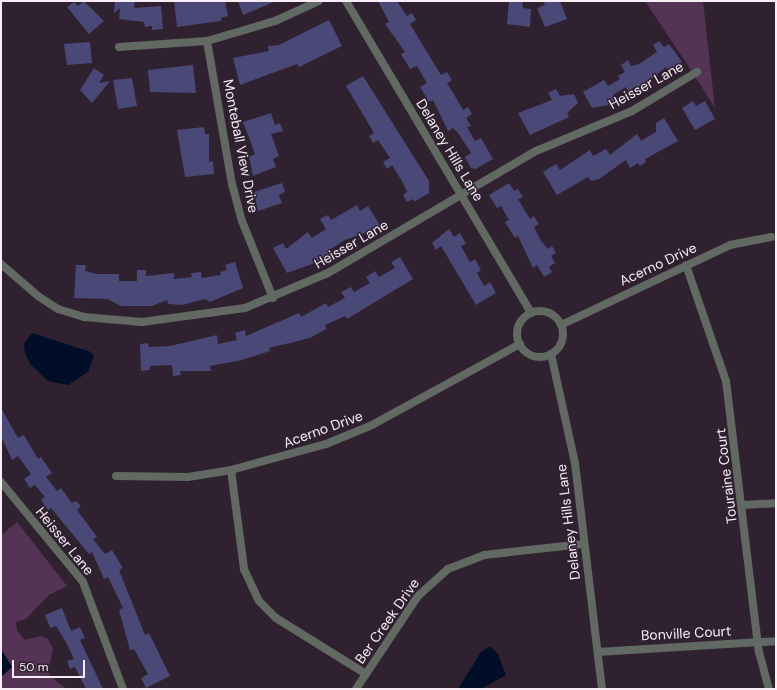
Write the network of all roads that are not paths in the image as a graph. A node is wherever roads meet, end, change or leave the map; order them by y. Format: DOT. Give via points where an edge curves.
graph roads {
  1 [pos="319,1"];
  2 [pos="346,1"];
  3 [pos="207,41"];
  4 [pos="118,48"];
  5 [pos="697,72"];
  6 [pos="461,194"];
  7 [pos="771,237"];
  8 [pos="1,264"];
  9 [pos="686,265"];
  10 [pos="273,298"];
  11 [pos="531,313"];
  12 [pos="561,325"];
  13 [pos="520,344"];
  14 [pos="551,354"];
  15 [pos="231,470"];
  16 [pos="116,476"];
  17 [pos="1,482"];
  18 [pos="776,503"];
  19 [pos="742,505"];
  20 [pos="584,544"];
  21 [pos="776,641"];
  22 [pos="758,643"];
  23 [pos="598,652"];
  24 [pos="366,674"];
  25 [pos="123,689"];
  26 [pos="356,689"];
  27 [pos="602,689"];
  28 [pos="769,689"];
  1 -- 3 [label="street" via="269,23"];
  2 -- 6 [label="street, Delaney Hills Lane"];
  3 -- 4 [label="street"];
  3 -- 10 [label="street, Monteball View Drive" via="232,184 242,221"];
  5 -- 6 [label="street, Heisser Lane" via="632,111 556,140"];
  6 -- 10 [label="street, Heisser Lane" via="334,270"];
  6 -- 11 [label="street, Delaney Hills Lane"];
  7 -- 9 [label="street, Acerno Drive" via="730,245"];
  8 -- 10 [label="street, Heisser Lane" via="58,309 110,321 193,317 245,308"];
  9 -- 12 [label="street, Acerno Drive"];
  9 -- 19 [label="street, Touraine Court" via="726,381"];
  11 -- 12 [label="street" via="550,314"];
  11 -- 13 [label="street" via="518,328"];
  12 -- 14 [label="street" via="561,343"];
  13 -- 14 [label="street" via="536,357"];
  13 -- 15 [label="street, Acerno Drive" via="372,425 326,444"];
  14 -- 20 [label="street, Delaney Hills Lane" via="575,463"];
  15 -- 16 [label="street, Acerno Drive" via="174,478"];
  15 -- 24 [label="street" via="244,569 258,601 276,618"];
  17 -- 25 [label="street, Heisser Lane" via="83,582"];
  18 -- 19 [label="street"];
  19 -- 22 [label="street, Touraine Court"];
  20 -- 23 [label="street, Delaney Hills Lane"];
  20 -- 24 [label="street, Ber Creek Drive" via="484,555 448,569 418,596"];
  21 -- 22 [label="street, Bonville Court"];
  22 -- 23 [label="street, Bonville Court"];
  22 -- 28 [label="street, Touraine Court"];
  23 -- 27 [label="street, Delaney Hills Lane"];
  24 -- 26 [label="street, Ber Creek Drive"];
}
